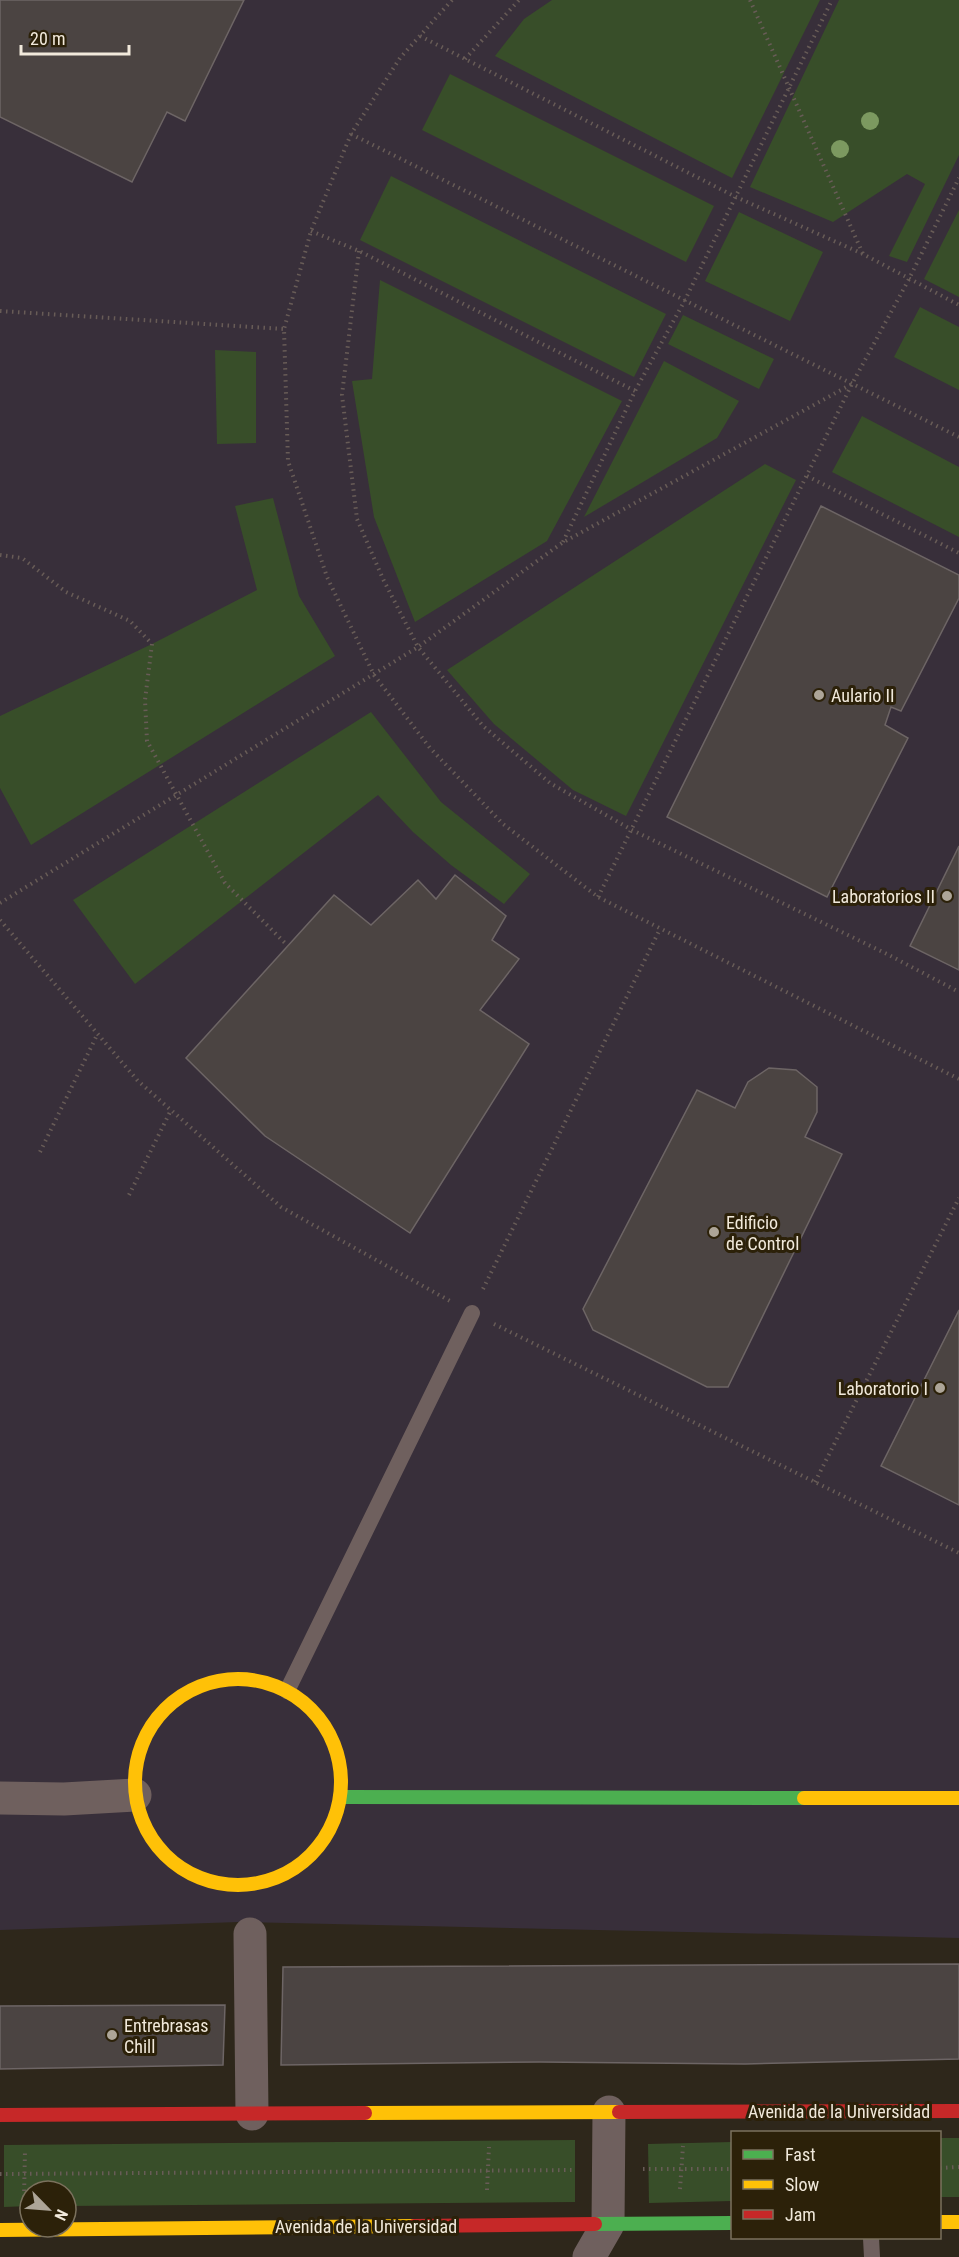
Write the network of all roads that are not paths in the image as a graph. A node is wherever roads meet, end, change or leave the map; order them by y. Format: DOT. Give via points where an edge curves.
graph roads {
  1 [pos="471,1313"];
  2 [pos="287,1691"];
  3 [pos="135,1796"];
  4 [pos="340,1797"];
  5 [pos="0,1798"];
  6 [pos="959,1798"];
  7 [pos="250,1934"];
  8 [pos="959,2111"];
  9 [pos="609,2112"];
  10 [pos="252,2114"];
  11 [pos="0,2115"];
  12 [pos="941,2222"];
  13 [pos="959,2222"];
  14 [pos="731,2223"];
  15 [pos="608,2224"];
  16 [pos="0,2230"];
  17 [pos="871,2239"];
  18 [pos="589,2257"];
  19 [pos="872,2257"];
  1 -- 2 [label="lane"];
  2 -- 3 [label="main road" via="256,1680 224,1680 193,1689 167,1707 147,1733 136,1763"];
  2 -- 4 [label="main road" via="312,1710 330,1735 340,1766"];
  3 -- 4 [label="main road" via="144,1827 163,1854 190,1874 220,1884 253,1885 284,1875 311,1856 330,1829"];
  3 -- 5 [label="street"];
  4 -- 6 [label="main road"];
  7 -- 10 [label="street"];
  8 -- 9 [label="main road, Avenida de la Universidad"];
  9 -- 10 [label="main road, Avenida de la Universidad"];
  9 -- 15 [label="street"];
  10 -- 11 [label="main road, Avenida de la Universidad"];
  12 -- 13 [label="main road"];
  14 -- 15 [label="main road, Avenida de la Universidad"];
  15 -- 16 [label="main road, Avenida de la Universidad"];
  15 -- 18 [label="street"];
  17 -- 19 [label="lane"];
}
